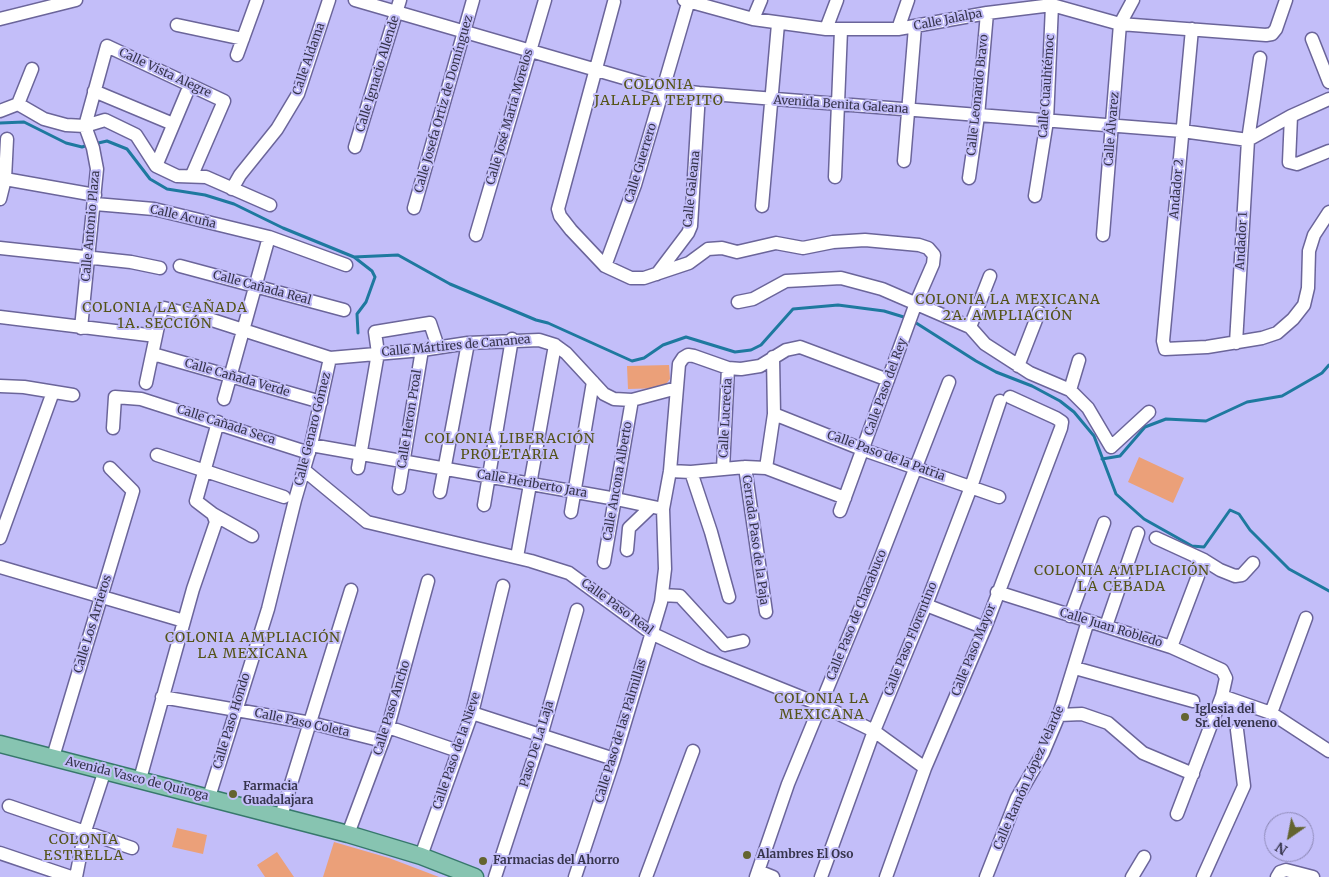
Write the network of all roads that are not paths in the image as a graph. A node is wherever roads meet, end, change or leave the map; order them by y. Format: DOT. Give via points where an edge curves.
graph roads {
  1 [pos="76,0"];
  2 [pos="257,0"];
  3 [pos="329,0"];
  4 [pos="355,0"];
  5 [pos="474,0"];
  6 [pos="545,0"];
  7 [pos="687,0"];
  8 [pos="761,0"];
  9 [pos="837,0"];
  10 [pos="908,0"];
  11 [pos="1134,0"];
  12 [pos="1286,0"];
  13 [pos="614,2"];
  14 [pos="1052,5"];
  15 [pos="399,6"];
  16 [pos="983,9"];
  17 [pos="0,18"];
  18 [pos="754,19"];
  19 [pos="778,24"];
  20 [pos="1120,24"];
  21 [pos="177,25"];
  22 [pos="915,27"];
  23 [pos="826,29"];
  24 [pos="1192,29"];
  25 [pos="841,30"];
  26 [pos="898,30"];
  27 [pos="464,32"];
  28 [pos="1312,38"];
  29 [pos="243,39"];
  30 [pos="530,50"];
  31 [pos="238,55"];
  32 [pos="1260,58"];
  33 [pos="32,69"];
  34 [pos="595,70"];
  35 [pos="1329,82"];
  36 [pos="190,85"];
  37 [pos="662,89"];
  38 [pos="94,91"];
  39 [pos="700,93"];
  40 [pos="1329,99"];
  41 [pos="771,100"];
  42 [pos="18,104"];
  43 [pos="838,105"];
  44 [pos="909,110"];
  45 [pos="0,111"];
  46 [pos="978,116"];
  47 [pos="1291,116"];
  48 [pos="1047,121"];
  49 [pos="173,124"];
  50 [pos="85,126"];
  51 [pos="1113,126"];
  52 [pos="1182,131"];
  53 [pos="7,139"];
  54 [pos="1248,140"];
  55 [pos="354,147"];
  56 [pos="1329,151"];
  57 [pos="904,161"];
  58 [pos="156,166"];
  59 [pos="192,175"];
  60 [pos="835,176"];
  61 [pos="969,178"];
  62 [pos="6,180"];
  63 [pos="232,189"];
  64 [pos="1035,196"];
  65 [pos="0,199"];
  66 [pos="95,200"];
  67 [pos="270,205"];
  68 [pos="762,206"];
  69 [pos="414,208"];
  70 [pos="1329,212"];
  71 [pos="1103,234"];
  72 [pos="476,235"];
  73 [pos="269,237"];
  74 [pos="0,248"];
  75 [pos="90,258"];
  76 [pos="346,265"];
  77 [pos="180,266"];
  78 [pos="606,266"];
  79 [pos="160,268"];
  80 [pos="656,275"];
  81 [pos="990,276"];
  82 [pos="257,285"];
  83 [pos="738,302"];
  84 [pos="915,306"];
  85 [pos="344,310"];
  86 [pos="1039,312"];
  87 [pos="0,317"];
  88 [pos="970,327"];
  89 [pos="81,328"];
  90 [pos="245,330"];
  91 [pos="156,336"];
  92 [pos="512,340"];
  93 [pos="468,343"];
  94 [pos="1236,343"];
  95 [pos="556,345"];
  96 [pos="438,347"];
  97 [pos="422,350"];
  98 [pos="378,353"];
  99 [pos="153,354"];
  100 [pos="773,357"];
  101 [pos="330,358"];
  102 [pos="1079,360"];
  103 [pos="1018,366"];
  104 [pos="728,368"];
  105 [pos="231,377"];
  106 [pos="888,380"];
  107 [pos="593,382"];
  108 [pos="949,382"];
  109 [pos="146,383"];
  110 [pos="0,386"];
  111 [pos="677,388"];
  112 [pos="1070,390"];
  113 [pos="53,392"];
  114 [pos="73,395"];
  115 [pos="224,400"];
  116 [pos="632,400"];
  117 [pos="321,402"];
  118 [pos="1148,412"];
  119 [pos="774,414"];
  120 [pos="218,422"];
  121 [pos="1062,422"];
  122 [pos="113,428"];
  123 [pos="310,449"];
  124 [pos="864,450"];
  125 [pos="362,454"];
  126 [pos="157,455"];
  127 [pos="403,460"];
  128 [pos="745,467"];
  129 [pos="110,468"];
  130 [pos="358,468"];
  131 [pos="444,468"];
  132 [pos="766,468"];
  133 [pos="916,468"];
  134 [pos="205,469"];
  135 [pos="723,469"];
  136 [pos="304,470"];
  137 [pos="670,471"];
  138 [pos="691,472"];
  139 [pos="488,476"];
  140 [pos="531,485"];
  141 [pos="971,487"];
  142 [pos="399,488"];
  143 [pos="440,492"];
  144 [pos="575,492"];
  145 [pos="998,497"];
  146 [pos="289,498"];
  147 [pos="845,498"];
  148 [pos="616,499"];
  149 [pos="484,505"];
  150 [pos="657,508"];
  151 [pos="840,511"];
  152 [pos="571,512"];
  153 [pos="213,514"];
  154 [pos="1104,523"];
  155 [pos="1138,534"];
  156 [pos="252,536"];
  157 [pos="0,538"];
  158 [pos="1156,538"];
  159 [pos="627,550"];
  160 [pos="517,557"];
  161 [pos="1204,560"];
  162 [pos="604,562"];
  163 [pos="1253,563"];
  164 [pos="0,567"];
  165 [pos="428,580"];
  166 [pos="503,586"];
  167 [pos="351,590"];
  168 [pos="997,592"];
  169 [pos="662,595"];
  170 [pos="101,596"];
  171 [pos="730,598"];
  172 [pos="926,605"];
  173 [pos="576,610"];
  174 [pos="766,612"];
  175 [pos="1070,616"];
  176 [pos="1306,618"];
  177 [pos="184,621"];
  178 [pos="1088,622"];
  179 [pos="1106,626"];
  180 [pos="985,628"];
  181 [pos="651,633"];
  182 [pos="743,641"];
  183 [pos="1171,647"];
  184 [pos="1075,668"];
  185 [pos="1222,696"];
  186 [pos="162,697"];
  187 [pos="1193,701"];
  188 [pos="821,704"];
  189 [pos="235,709"];
  190 [pos="472,713"];
  191 [pos="1271,713"];
  192 [pos="1059,714"];
  193 [pos="311,723"];
  194 [pos="388,727"];
  195 [pos="1237,730"];
  196 [pos="874,731"];
  197 [pos="541,736"];
  198 [pos="383,742"];
  199 [pos="0,744"];
  200 [pos="1329,750"];
  201 [pos="458,751"];
  202 [pos="693,751"];
  203 [pos="53,758"];
  204 [pos="614,759"];
  205 [pos="925,768"];
  206 [pos="105,770"];
  207 [pos="1193,774"];
  208 [pos="140,779"];
  209 [pos="209,797"];
  210 [pos="9,806"];
  211 [pos="1177,814"];
  212 [pos="281,816"];
  213 [pos="85,831"];
  214 [pos="348,834"];
  215 [pos="132,848"];
  216 [pos="0,853"];
  217 [pos="421,856"];
  218 [pos="1144,857"];
  219 [pos="757,874"];
  220 [pos="1278,874"];
  221 [pos="71,877"];
  222 [pos="76,877"];
  223 [pos="475,877"];
  224 [pos="495,877"];
  225 [pos="575,877"];
  226 [pos="646,877"];
  227 [pos="773,877"];
  228 [pos="821,877"];
  229 [pos="886,877"];
  230 [pos="986,877"];
  231 [pos="1132,877"];
  232 [pos="1203,877"];
  233 [pos="1313,877"];
  1 -- 17 [label="street"];
  2 -- 29 [label="street"];
  3 -- 63 [label="street, Calle Aldama" via="298,94 277,129"];
  4 -- 15 [label="street, Avenida Benita Galeana"];
  5 -- 27 [label="street, Calle Josefa Ortiz de Domínguez"];
  6 -- 30 [label="street, Calle José María Morelos"];
  7 -- 18 [label="street, Calle Jalalpa"];
  7 -- 37 [label="street, Calle Guerrero"];
  8 -- 18 [label="street"];
  9 -- 23 [label="street"];
  10 -- 26 [label="street"];
  11 -- 20 [label="street"];
  12 -- 24 [label="street, Calle Jalalpa" via="1272,34"];
  13 -- 34 [label="street"];
  14 -- 16 [label="street, Calle Jalalpa"];
  14 -- 20 [label="street, Calle Jalalpa"];
  14 -- 48 [label="street, Calle Cuauhtémoc"];
  15 -- 27 [label="street, Avenida Benita Galeana"];
  15 -- 55 [label="street, Calle Ignacio Allende"];
  16 -- 22 [label="street, Calle Jalalpa"];
  16 -- 46 [label="street, Calle Leonardo Bravo"];
  18 -- 19 [label="street, Calle Jalalpa"];
  19 -- 23 [label="street, Calle Jalalpa"];
  19 -- 41 [label="street"];
  20 -- 24 [label="street, Calle Jalalpa"];
  20 -- 51 [label="street, Calle Álvarez"];
  21 -- 29 [label="street"];
  22 -- 26 [label="street, Calle Jalalpa"];
  22 -- 44 [label="street"];
  23 -- 25 [label="street, Calle Jalalpa"];
  24 -- 52 [label="street, Andador 2"];
  25 -- 26 [label="street, Calle Jalalpa"];
  25 -- 43 [label="street"];
  27 -- 30 [label="street, Avenida Benita Galeana"];
  27 -- 69 [label="street, Calle Josefa Ortiz de Domínguez"];
  28 -- 35 [label="street"];
  29 -- 31 [label="street"];
  30 -- 34 [label="street, Avenida Benita Galeana"];
  30 -- 72 [label="street, Calle José María Morelos"];
  32 -- 54 [label="street, Andador 1"];
  33 -- 42 [label="street"];
  34 -- 37 [label="street, Avenida Benita Galeana"];
  34 -- 78 [label="street" via="558,209 560,216"];
  36 -- 38 [label="street, Calle Vista Alegre" via="108,46"];
  36 -- 49 [label="street"];
  36 -- 59 [label="street, Calle Vista Alegre" via="224,101"];
  37 -- 39 [label="street, Avenida Benita Galeana"];
  37 -- 78 [label="street, Calle Guerrero" via="635,186"];
  38 -- 49 [label="street"];
  38 -- 50 [label="street, Calle Vista Alegre"];
  39 -- 41 [label="street, Avenida Benita Galeana"];
  39 -- 80 [label="street, Calle Galeana" via="690,226"];
  40 -- 47 [label="street"];
  41 -- 43 [label="street, Avenida Benita Galeana"];
  41 -- 68 [label="street"];
  42 -- 45 [label="street"];
  42 -- 50 [label="street" via="44,119"];
  43 -- 44 [label="street, Avenida Benita Galeana"];
  43 -- 60 [label="street"];
  44 -- 46 [label="street, Avenida Benita Galeana"];
  44 -- 57 [label="street"];
  46 -- 48 [label="street, Avenida Benita Galeana"];
  46 -- 61 [label="street, Calle Leonardo Bravo"];
  47 -- 54 [label="street"];
  47 -- 56 [label="street" via="1289,162 1297,164"];
  48 -- 51 [label="street, Avenida Benita Galeana"];
  48 -- 64 [label="street, Calle Cuauhtémoc"];
  49 -- 58 [label="street"];
  50 -- 58 [label="street" via="105,120 136,135"];
  50 -- 66 [label="street, Calle Antonio Plaza" via="97,166"];
  51 -- 52 [label="street, Avenida Benita Galeana"];
  51 -- 71 [label="street, Calle Álvarez"];
  52 -- 54 [label="street, Avenida Benita Galeana"];
  52 -- 94 [label="street, Andador 2" via="1163,341 1166,349"];
  53 -- 62 [label="street"];
  54 -- 94 [label="street, Andador 1"];
  58 -- 59 [label="street" via="177,176"];
  59 -- 63 [label="street"];
  62 -- 65 [label="street"];
  62 -- 66 [label="street, Calle Acuña"];
  63 -- 67 [label="street"];
  66 -- 73 [label="street, Calle Acuña" via="154,209"];
  66 -- 75 [label="street, Calle Antonio Plaza"];
  70 -- 94 [label="street" via="1314,234 1309,251 1304,305 1277,333"];
  73 -- 76 [label="street, Calle Acuña"];
  73 -- 82 [label="street"];
  74 -- 75 [label="street"];
  75 -- 79 [label="street"];
  75 -- 89 [label="street, Calle Antonio Plaza"];
  77 -- 82 [label="street, Calle Cañada Real"];
  78 -- 80 [label="street" via="632,278"];
  80 -- 84 [label="street, Calle Paso del Rey" via="689,262 708,249 737,252 776,243 803,248 865,240 919,245 934,255 934,264"];
  81 -- 88 [label="street"];
  82 -- 85 [label="street, Calle Cañada Real"];
  82 -- 90 [label="street"];
  83 -- 84 [label="street" via="753,299 786,281 841,278 882,289"];
  84 -- 88 [label="street"];
  84 -- 106 [label="street, Calle Paso del Rey"];
  86 -- 103 [label="street"];
  87 -- 89 [label="street"];
  88 -- 103 [label="street" via="985,344"];
  89 -- 91 [label="street"];
  90 -- 91 [label="street" via="164,308"];
  90 -- 101 [label="street"];
  90 -- 105 [label="street"];
  91 -- 99 [label="street"];
  92 -- 93 [label="street, Calle Mártires de Cananea"];
  92 -- 95 [label="street, Calle Mártires de Cananea" via="539,340"];
  92 -- 139 [label="street"];
  93 -- 96 [label="street, Calle Mártires de Cananea"];
  93 -- 131 [label="street"];
  95 -- 107 [label="street"];
  95 -- 140 [label="street"];
  96 -- 97 [label="street, Calle Mártires de Cananea"];
  96 -- 98 [label="street" via="430,323 375,332"];
  97 -- 98 [label="street, Calle Mártires de Cananea"];
  97 -- 127 [label="street, Calle Heron Proal"];
  98 -- 101 [label="street, Calle Mártires de Cananea"];
  98 -- 125 [label="street"];
  99 -- 105 [label="street, Calle Cañada Verde"];
  99 -- 109 [label="street"];
  100 -- 104 [label="street" via="760,366"];
  100 -- 106 [label="street" via="800,347"];
  100 -- 119 [label="street"];
  101 -- 117 [label="street, Calle Genaro Gómez"];
  102 -- 112 [label="street"];
  103 -- 112 [label="street"];
  104 -- 111 [label="street, Calle Paso de las Palmillas" via="688,355 679,364"];
  104 -- 135 [label="street, Calle Lucrecia"];
  105 -- 115 [label="street"];
  105 -- 117 [label="street, Calle Cañada Verde"];
  106 -- 124 [label="street, Calle Paso del Rey"];
  107 -- 116 [label="street" via="614,399"];
  107 -- 144 [label="street"];
  108 -- 133 [label="street, Calle Paso de Chacabuco"];
  110 -- 113 [label="street" via="24,386"];
  111 -- 116 [label="street"];
  111 -- 137 [label="street, Calle Paso de las Palmillas"];
  112 -- 118 [label="street" via="1088,408 1111,447"];
  113 -- 114 [label="street"];
  113 -- 157 [label="street"];
  116 -- 148 [label="street, Calle Ancona Alberto"];
  117 -- 123 [label="street, Calle Genaro Gómez"];
  119 -- 124 [label="street, Calle Paso de la Patria"];
  119 -- 132 [label="street"];
  120 -- 122 [label="street, Calle Cañada Seca" via="141,399 116,396"];
  120 -- 123 [label="street, Calle Cañada Seca"];
  120 -- 134 [label="street"];
  121 -- 141 [label="street, Calle Paso Florentino" via="1005,399"];
  121 -- 168 [label="street, Calle Paso Mayor"];
  123 -- 125 [label="street, Calle Heriberto Jara"];
  123 -- 136 [label="street, Calle Genaro Gómez"];
  124 -- 133 [label="street, Calle Paso de la Patria"];
  124 -- 147 [label="street, Calle Paso del Rey"];
  125 -- 127 [label="street, Calle Heriberto Jara"];
  125 -- 130 [label="street"];
  126 -- 134 [label="street"];
  127 -- 131 [label="street, Calle Heriberto Jara"];
  127 -- 142 [label="street, Calle Heron Proal"];
  128 -- 132 [label="street"];
  128 -- 135 [label="street"];
  128 -- 174 [label="street, Cerrada Paso de la Paja"];
  129 -- 170 [label="street, Calle Los Arrieros" via="133,491"];
  131 -- 139 [label="street, Calle Heriberto Jara"];
  131 -- 143 [label="street"];
  132 -- 147 [label="street"];
  133 -- 141 [label="street, Calle Paso de la Patria"];
  133 -- 188 [label="street, Calle Paso de Chacabuco"];
  134 -- 146 [label="street"];
  134 -- 153 [label="street" via="196,501"];
  135 -- 138 [label="street"];
  136 -- 146 [label="street, Calle Genaro Gómez"];
  136 -- 160 [label="street, Calle Paso Real" via="367,522"];
  137 -- 138 [label="street"];
  137 -- 150 [label="street, Calle Paso de las Palmillas"];
  138 -- 171 [label="street"];
  139 -- 140 [label="street, Calle Heriberto Jara"];
  139 -- 149 [label="street"];
  140 -- 144 [label="street, Calle Heriberto Jara"];
  140 -- 160 [label="street"];
  141 -- 145 [label="street, Calle Paso de la Patria"];
  141 -- 172 [label="street, Calle Paso Florentino"];
  144 -- 148 [label="street, Calle Heriberto Jara"];
  144 -- 152 [label="street"];
  146 -- 189 [label="street, Calle Paso Hondo" via="268,609"];
  147 -- 151 [label="street, Calle Paso del Rey"];
  148 -- 150 [label="street, Calle Heriberto Jara"];
  148 -- 162 [label="street, Calle Ancona Alberto"];
  150 -- 159 [label="street" via="629,528"];
  150 -- 169 [label="street, Calle Paso de las Palmillas" via="665,569"];
  153 -- 156 [label="street"];
  153 -- 177 [label="street" via="216,522"];
  154 -- 175 [label="street"];
  155 -- 179 [label="street"];
  158 -- 161 [label="street"];
  160 -- 181 [label="street, Calle Paso Real" via="569,573"];
  161 -- 163 [label="street" via="1236,576 1242,575"];
  161 -- 183 [label="street"];
  164 -- 170 [label="street"];
  165 -- 194 [label="street, Calle Paso Ancho"];
  166 -- 190 [label="street, Calle Paso de la Nieve"];
  167 -- 193 [label="street"];
  168 -- 175 [label="street, Calle Juan Robledo"];
  168 -- 180 [label="street, Calle Paso Mayor"];
  169 -- 181 [label="street, Calle Paso de las Palmillas"];
  169 -- 182 [label="street" via="680,596 725,645"];
  170 -- 177 [label="street"];
  170 -- 203 [label="street, Calle Los Arrieros"];
  172 -- 180 [label="street"];
  172 -- 196 [label="street, Calle Paso Florentino"];
  173 -- 197 [label="street, Paso De La Laja"];
  175 -- 178 [label="street, Calle Juan Robledo"];
  176 -- 191 [label="street"];
  177 -- 186 [label="street"];
  178 -- 179 [label="street, Calle Juan Robledo"];
  178 -- 184 [label="street, Calle Ramón López Velarde"];
  179 -- 183 [label="street, Calle Juan Robledo"];
  180 -- 205 [label="street, Calle Paso Mayor"];
  181 -- 188 [label="street, Calle Paso Real" via="704,658"];
  181 -- 204 [label="street, Calle Paso de las Palmillas"];
  183 -- 185 [label="street, Calle Juan Robledo" via="1222,670 1226,678"];
  184 -- 187 [label="street"];
  184 -- 192 [label="street, Calle Ramón López Velarde"];
  185 -- 191 [label="street"];
  185 -- 207 [label="street"];
  186 -- 189 [label="street, Calle Paso Coleta"];
  186 -- 208 [label="street"];
  188 -- 196 [label="street, Calle Paso Real"];
  188 -- 219 [label="street, Calle Paso de Chacabuco" via="788,784"];
  189 -- 193 [label="street, Calle Paso Coleta"];
  189 -- 209 [label="street, Calle Paso Hondo"];
  190 -- 197 [label="street"];
  190 -- 201 [label="street, Calle Paso de la Nieve"];
  191 -- 200 [label="street"];
  192 -- 207 [label="street" via="1082,714 1108,723 1143,753"];
  192 -- 230 [label="street, Calle Ramón López Velarde" via="1043,753 1017,798"];
  193 -- 198 [label="street, Calle Paso Coleta"];
  193 -- 212 [label="street"];
  194 -- 198 [label="street, Calle Paso Ancho"];
  194 -- 201 [label="street"];
  195 -- 232 [label="street" via="1244,786"];
  196 -- 205 [label="street, Calle Paso Real"];
  196 -- 228 [label="street, Calle Paso Florentino"];
  197 -- 204 [label="street"];
  197 -- 224 [label="street, Paso De La Laja"];
  198 -- 214 [label="street, Calle Paso Ancho"];
  199 -- 203 [label="main road, Avenida Vasco de Quiroga"];
  201 -- 217 [label="street, Calle Paso de la Nieve"];
  202 -- 226 [label="street"];
  203 -- 206 [label="main road, Avenida Vasco de Quiroga"];
  204 -- 225 [label="street, Calle Paso de las Palmillas"];
  205 -- 229 [label="street, Calle Paso Mayor"];
  206 -- 208 [label="main road, Avenida Vasco de Quiroga"];
  206 -- 213 [label="street"];
  207 -- 211 [label="street"];
  208 -- 209 [label="main road, Avenida Vasco de Quiroga"];
  209 -- 212 [label="main road, Avenida Vasco de Quiroga"];
  210 -- 213 [label="street"];
  212 -- 214 [label="main road, Avenida Vasco de Quiroga"];
  213 -- 215 [label="street"];
  213 -- 222 [label="street"];
  214 -- 217 [label="main road, Avenida Vasco de Quiroga"];
  216 -- 221 [label="street"];
  217 -- 223 [label="main road, Avenida Vasco de Quiroga"];
  218 -- 231 [label="street"];
  219 -- 227 [label="street"];
  220 -- 233 [label="street" via="1286,870"];
}
